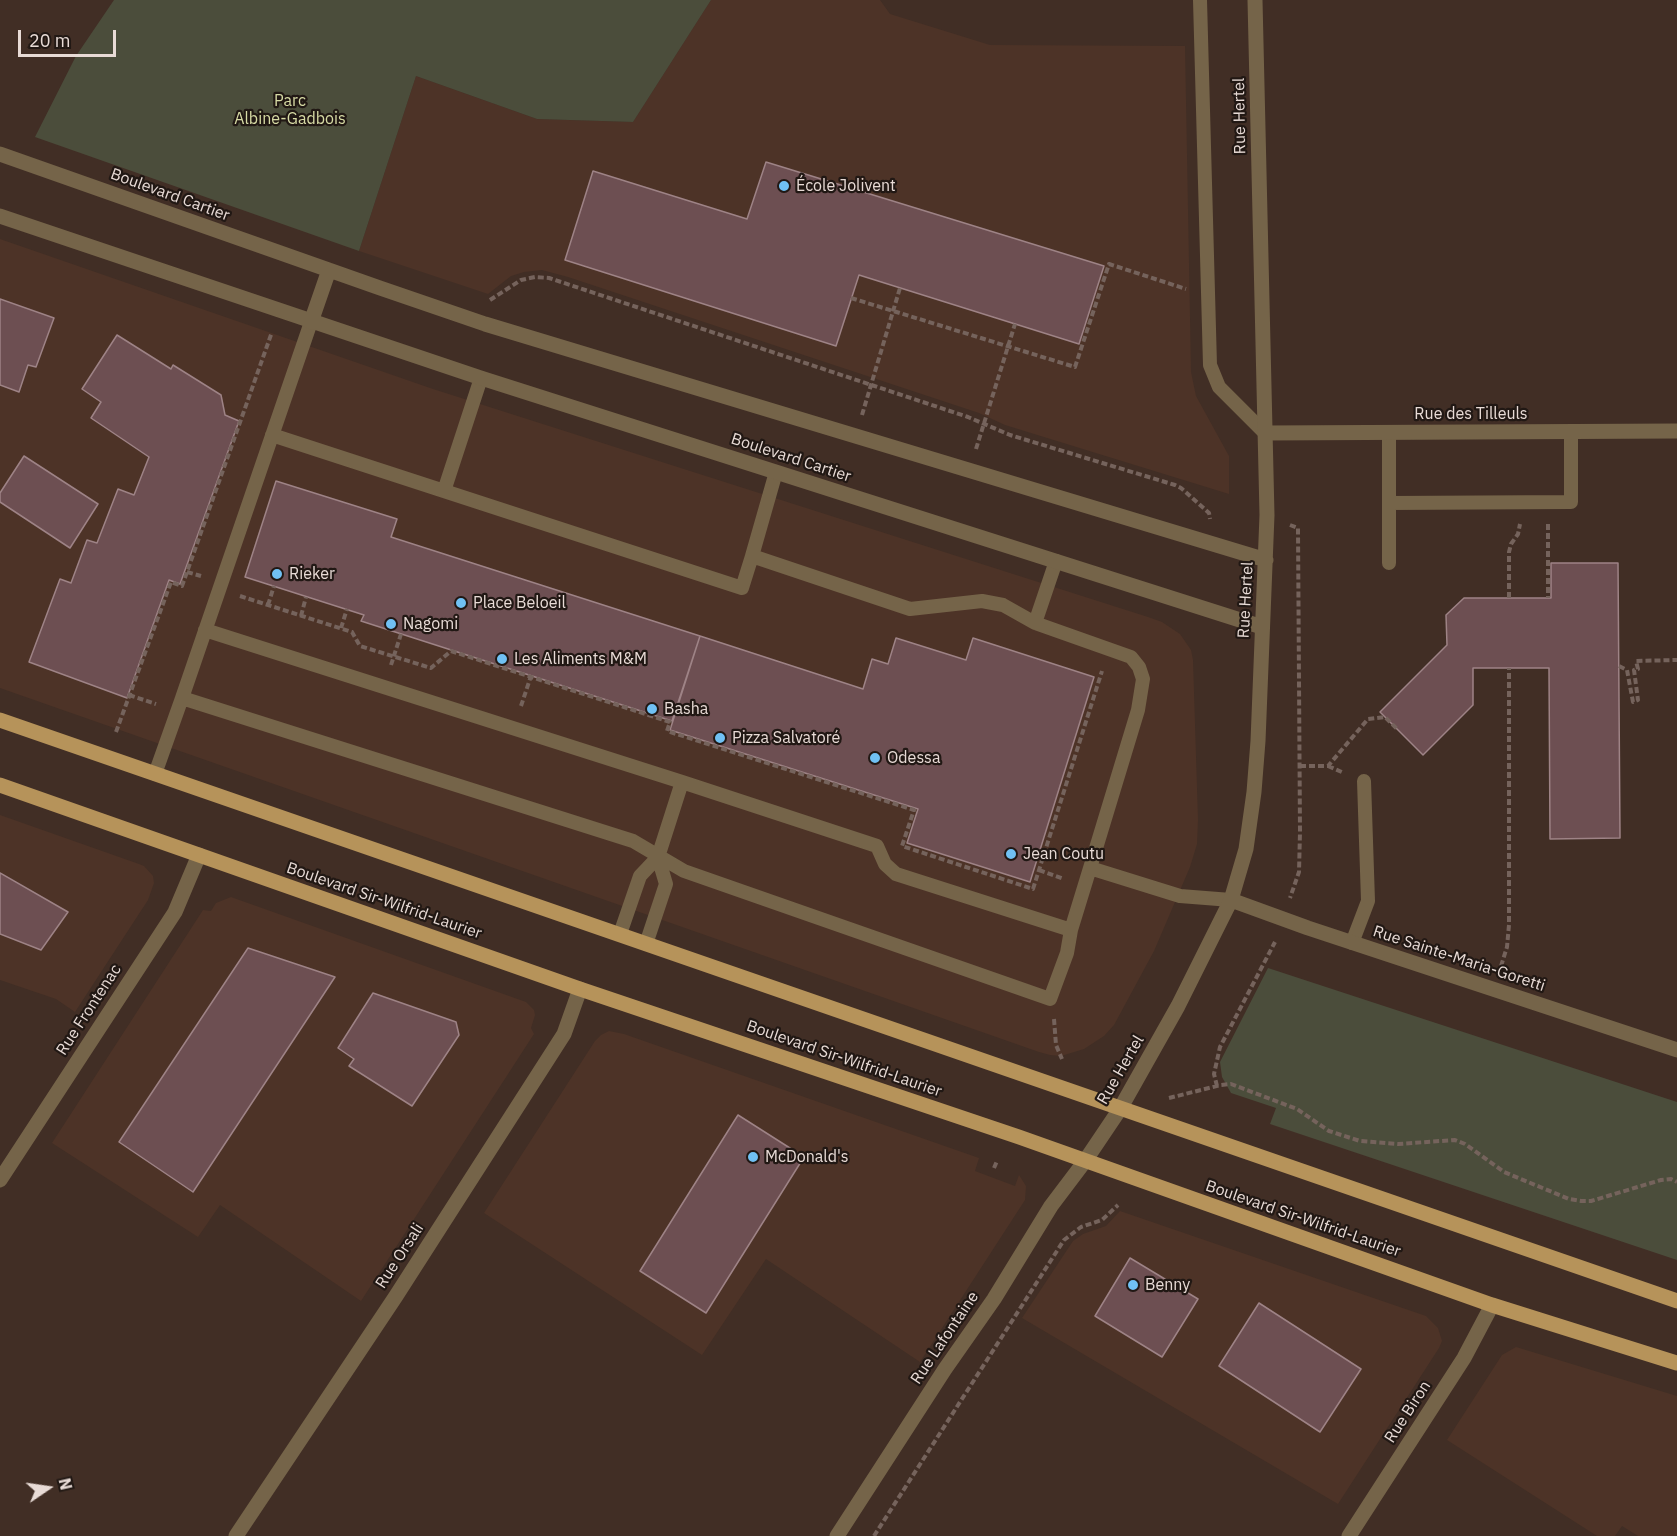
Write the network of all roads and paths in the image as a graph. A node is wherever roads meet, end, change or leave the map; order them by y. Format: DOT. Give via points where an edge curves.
graph roads {
  1 [pos="1200,0"];
  2 [pos="1255,0"];
  3 [pos="0,154"];
  4 [pos="0,216"];
  5 [pos="329,270"];
  6 [pos="900,288"];
  7 [pos="1192,288"];
  8 [pos="851,298"];
  9 [pos="894,311"];
  10 [pos="467,318"];
  11 [pos="310,322"];
  12 [pos="1015,324"];
  13 [pos="272,332"];
  14 [pos="1008,346"];
  15 [pos="481,378"];
  16 [pos="872,384"];
  17 [pos="862,416"];
  18 [pos="984,423"];
  19 [pos="1389,432"];
  20 [pos="1571,432"];
  21 [pos="1677,432"];
  22 [pos="1265,433"];
  23 [pos="272,435"];
  24 [pos="975,451"];
  25 [pos="776,472"];
  26 [pos="444,491"];
  27 [pos="1389,503"];
  28 [pos="1548,522"];
  29 [pos="1520,524"];
  30 [pos="1298,528"];
  31 [pos="1212,543"];
  32 [pos="752,556"];
  33 [pos="1266,560"];
  34 [pos="1056,561"];
  35 [pos="1389,563"];
  36 [pos="187,572"];
  37 [pos="205,578"];
  38 [pos="274,586"];
  39 [pos="242,589"];
  40 [pos="306,597"];
  41 [pos="1509,598"];
  42 [pos="1548,598"];
  43 [pos="268,605"];
  44 [pos="347,609"];
  45 [pos="301,615"];
  46 [pos="1035,623"];
  47 [pos="1262,627"];
  48 [pos="341,628"];
  49 [pos="205,630"];
  50 [pos="401,634"];
  51 [pos="394,656"];
  52 [pos="1677,660"];
  53 [pos="1619,666"];
  54 [pos="1509,668"];
  55 [pos="531,676"];
  56 [pos="1099,680"];
  57 [pos="129,695"];
  58 [pos="182,698"];
  59 [pos="158,705"];
  60 [pos="521,706"];
  61 [pos="0,720"];
  62 [pos="1397,729"];
  63 [pos="116,732"];
  64 [pos="1300,766"];
  65 [pos="155,774"];
  66 [pos="1364,781"];
  67 [pos="682,782"];
  68 [pos="0,785"];
  69 [pos="199,855"];
  70 [pos="658,857"];
  71 [pos="1090,868"];
  72 [pos="1039,870"];
  73 [pos="1062,878"];
  74 [pos="1230,900"];
  75 [pos="1290,901"];
  76 [pos="1071,930"];
  77 [pos="620,934"];
  78 [pos="1276,940"];
  79 [pos="1353,943"];
  80 [pos="646,944"];
  81 [pos="1502,962"];
  82 [pos="580,989"];
  83 [pos="1050,999"];
  84 [pos="1677,1050"];
  85 [pos="1062,1059"];
  86 [pos="1217,1086"];
  87 [pos="1166,1099"];
  88 [pos="1120,1108"];
  89 [pos="997,1161"];
  90 [pos="1085,1161"];
  91 [pos="994,1168"];
  92 [pos="0,1180"];
  93 [pos="1677,1182"];
  94 [pos="1118,1205"];
  95 [pos="1677,1301"];
  96 [pos="1492,1305"];
  97 [pos="1677,1363"];
  98 [pos="236,1536"];
  99 [pos="837,1536"];
  100 [pos="874,1536"];
  101 [pos="1349,1536"];
  1 -- 22 [label="lane" via="1210,365 1219,387"];
  2 -- 22 [label="street, Rue Hertel"];
  3 -- 5 [label="street, Boulevard Cartier"];
  4 -- 11 [label="street, Boulevard Cartier"];
  5 -- 10 [label="street, Boulevard Cartier"];
  5 -- 11 [label="street"];
  6 -- 9 [label="path"];
  7 -- 14 [label="path" via="1182,289 1108,264 1075,367"];
  8 -- 9 [label="path"];
  9 -- 14 [label="path"];
  9 -- 16 [label="path"];
  10 -- 16 [label="path" via="514,282 549,278"];
  10 -- 31 [label="street, Boulevard Cartier"];
  11 -- 15 [label="street, Boulevard Cartier"];
  11 -- 23 [label="lane"];
  12 -- 14 [label="path"];
  13 -- 36 [label="path"];
  14 -- 18 [label="path"];
  15 -- 25 [label="street, Boulevard Cartier"];
  15 -- 26 [label="lane"];
  16 -- 17 [label="path"];
  16 -- 18 [label="path"];
  18 -- 24 [label="path"];
  18 -- 31 [label="path" via="1010,435 1181,488 1209,513"];
  19 -- 20 [label="street, Rue des Tilleuls"];
  19 -- 22 [label="street, Rue des Tilleuls"];
  19 -- 27 [label="lane"];
  20 -- 21 [label="street, Rue des Tilleuls"];
  20 -- 27 [label="lane" via="1571,502"];
  22 -- 33 [label="street, Rue Hertel"];
  23 -- 26 [label="lane"];
  23 -- 49 [label="lane"];
  25 -- 32 [label="lane"];
  25 -- 34 [label="street, Boulevard Cartier"];
  26 -- 32 [label="lane" via="742,588"];
  27 -- 35 [label="lane"];
  28 -- 42 [label="path"];
  29 -- 41 [label="path" via="1509,552"];
  30 -- 64 [label="path"];
  31 -- 33 [label="street, Boulevard Cartier"];
  32 -- 46 [label="lane" via="910,609 982,601 1003,605"];
  33 -- 47 [label="street, Rue Hertel"];
  34 -- 46 [label="lane"];
  34 -- 47 [label="street, Boulevard Cartier"];
  36 -- 37 [label="path"];
  36 -- 57 [label="path" via="182,586 171,582"];
  38 -- 43 [label="path"];
  39 -- 43 [label="path" via="240,596"];
  40 -- 45 [label="path"];
  43 -- 45 [label="path"];
  44 -- 48 [label="path"];
  45 -- 48 [label="path"];
  46 -- 71 [label="lane" via="1131,657 1142,673 1138,710"];
  47 -- 74 [label="street, Rue Hertel" via="1254,792 1246,849"];
  48 -- 51 [label="path" via="352,632 360,646"];
  49 -- 58 [label="lane"];
  49 -- 67 [label="lane"];
  50 -- 51 [label="path"];
  51 -- 55 [label="path" via="431,668 451,651"];
  52 -- 53 [label="path" via="1636,661 1638,700 1633,702 1627,670"];
  54 -- 81 [label="path" via="1509,925"];
  55 -- 60 [label="path"];
  55 -- 72 [label="path" via="670,722 667,731 914,810 902,846 1033,889"];
  56 -- 72 [label="path"];
  57 -- 59 [label="path"];
  57 -- 63 [label="path"];
  58 -- 65 [label="lane"];
  58 -- 70 [label="lane" via="633,842"];
  61 -- 65 [label="main road"];
  62 -- 64 [label="path" via="1385,717 1368,719 1328,766"];
  64 -- 75 [label="path" via="1300,863"];
  65 -- 77 [label="main road"];
  66 -- 79 [label="lane" via="1368,901"];
  67 -- 70 [label="lane"];
  67 -- 76 [label="lane" via="877,846 885,864 896,874"];
  68 -- 69 [label="main road, Boulevard Sir-Wilfrid-Laurier"];
  69 -- 82 [label="main road, Boulevard Sir-Wilfrid-Laurier"];
  69 -- 92 [label="street, Rue Frontenac" via="175,912"];
  70 -- 77 [label="lane" via="640,876"];
  70 -- 80 [label="lane" via="666,884"];
  70 -- 83 [label="lane" via="684,871"];
  71 -- 74 [label="lane" via="1180,896"];
  71 -- 76 [label="lane"];
  72 -- 73 [label="path"];
  74 -- 79 [label="street, Rue Sainte-Maria-Goretti"];
  74 -- 88 [label="street, Rue Hertel" via="1174,1013"];
  76 -- 83 [label="lane"];
  77 -- 80 [label="main road"];
  78 -- 86 [label="path" via="1220,1047 1214,1074"];
  79 -- 84 [label="street, Rue Sainte-Maria-Goretti"];
  80 -- 88 [label="main road"];
  82 -- 90 [label="main road, Boulevard Sir-Wilfrid-Laurier"];
  82 -- 98 [label="street, Rue Orsali" via="564,1034"];
  83 -- 85 [label="path" via="1056,1045"];
  86 -- 87 [label="path"];
  86 -- 93 [label="path" via="1245,1088 1297,1110 1329,1131 1360,1141 1398,1144 1455,1140 1504,1172 1569,1200 1591,1201 1661,1180"];
  88 -- 90 [label="street, Rue Hertel"];
  88 -- 95 [label="main road"];
  89 -- 91 [label="path"];
  90 -- 96 [label="main road, Boulevard Sir-Wilfrid-Laurier"];
  90 -- 99 [label="street, Rue Lafontaine"];
  94 -- 100 [label="path" via="1102,1220 1081,1227 1064,1240"];
  96 -- 97 [label="main road, Boulevard Sir-Wilfrid-Laurier"];
  96 -- 101 [label="street, Rue Biron" via="1464,1358"];
}
